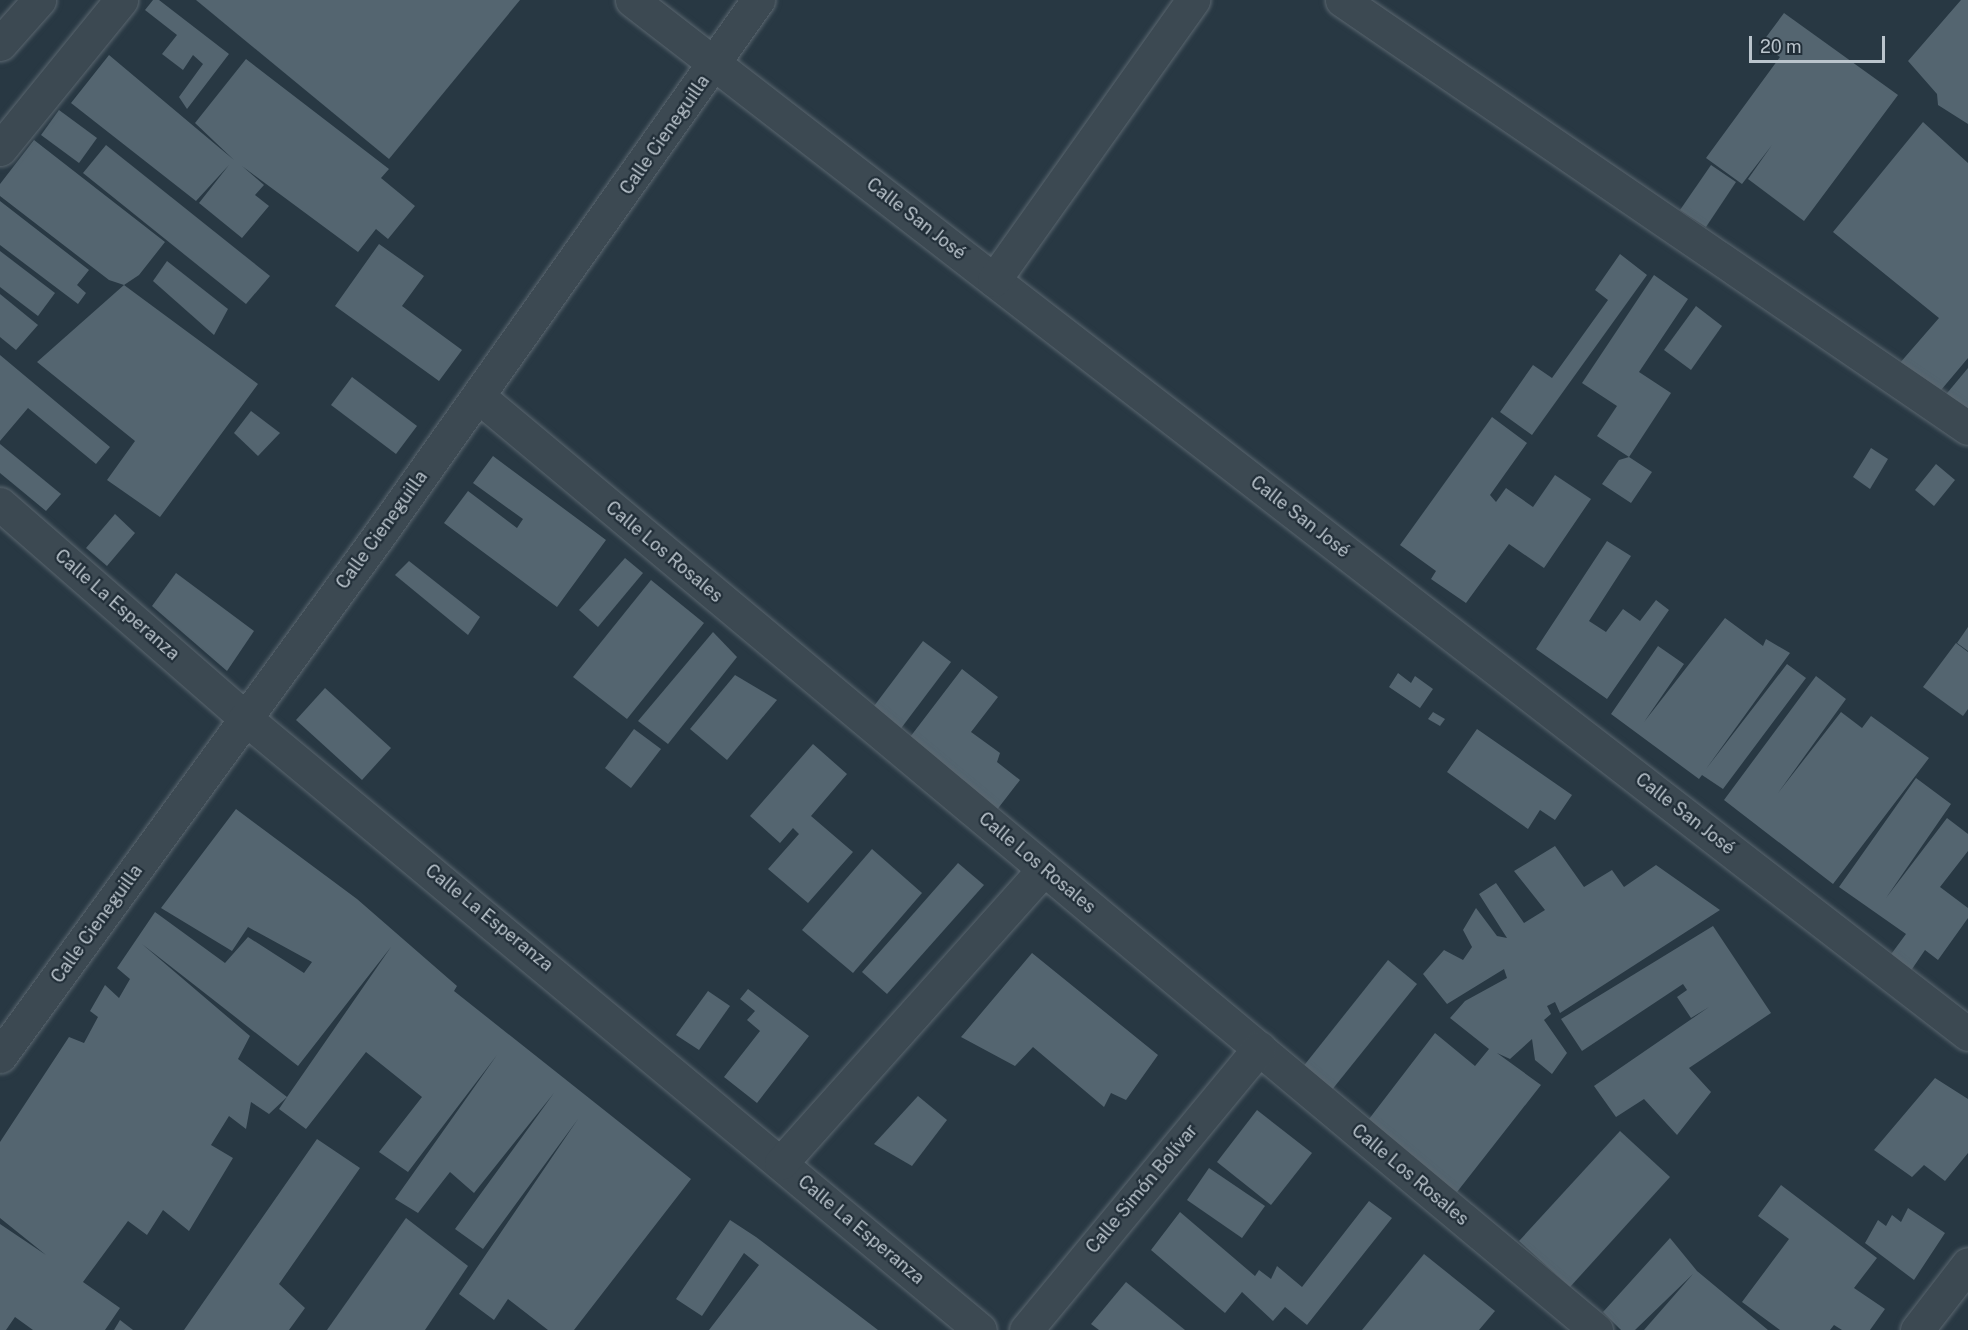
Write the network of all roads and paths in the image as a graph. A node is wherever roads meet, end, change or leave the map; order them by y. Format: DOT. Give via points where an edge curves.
graph roads {
  1 [pos="39,0"];
  2 [pos="121,0"];
  3 [pos="632,0"];
  4 [pos="758,0"];
  5 [pos="1193,0"];
  6 [pos="1342,0"];
  7 [pos="0,44"];
  8 [pos="715,64"];
  9 [pos="0,149"];
  10 [pos="994,280"];
  11 [pos="478,396"];
  12 [pos="1968,428"];
  13 [pos="0,504"];
  14 [pos="245,718"];
  15 [pos="1044,869"];
  16 [pos="1968,1034"];
  17 [pos="1259,1048"];
  18 [pos="0,1056"];
  19 [pos="781,1163"];
  20 [pos="1968,1264"];
  21 [pos="980,1330"];
  22 [pos="1026,1330"];
  23 [pos="1596,1330"];
  24 [pos="1917,1330"];
  1 -- 7 [label="street"];
  2 -- 9 [label="street"];
  3 -- 8 [label="street, Calle San José"];
  4 -- 8 [label="street, Calle Cieneguilla"];
  5 -- 10 [label="street"];
  6 -- 12 [label="street"];
  8 -- 10 [label="street, Calle San José"];
  8 -- 11 [label="street, Calle Cieneguilla"];
  10 -- 16 [label="street, Calle San José"];
  11 -- 14 [label="street, Calle Cieneguilla"];
  11 -- 15 [label="street, Calle Los Rosales"];
  13 -- 14 [label="street, Calle La Esperanza"];
  14 -- 18 [label="street, Calle Cieneguilla"];
  14 -- 19 [label="street, Calle La Esperanza"];
  15 -- 17 [label="street, Calle Los Rosales"];
  15 -- 19 [label="street"];
  17 -- 22 [label="street, Calle Simón Bolívar"];
  17 -- 23 [label="street, Calle Los Rosales"];
  19 -- 21 [label="street, Calle La Esperanza"];
  20 -- 24 [label="street"];
}
